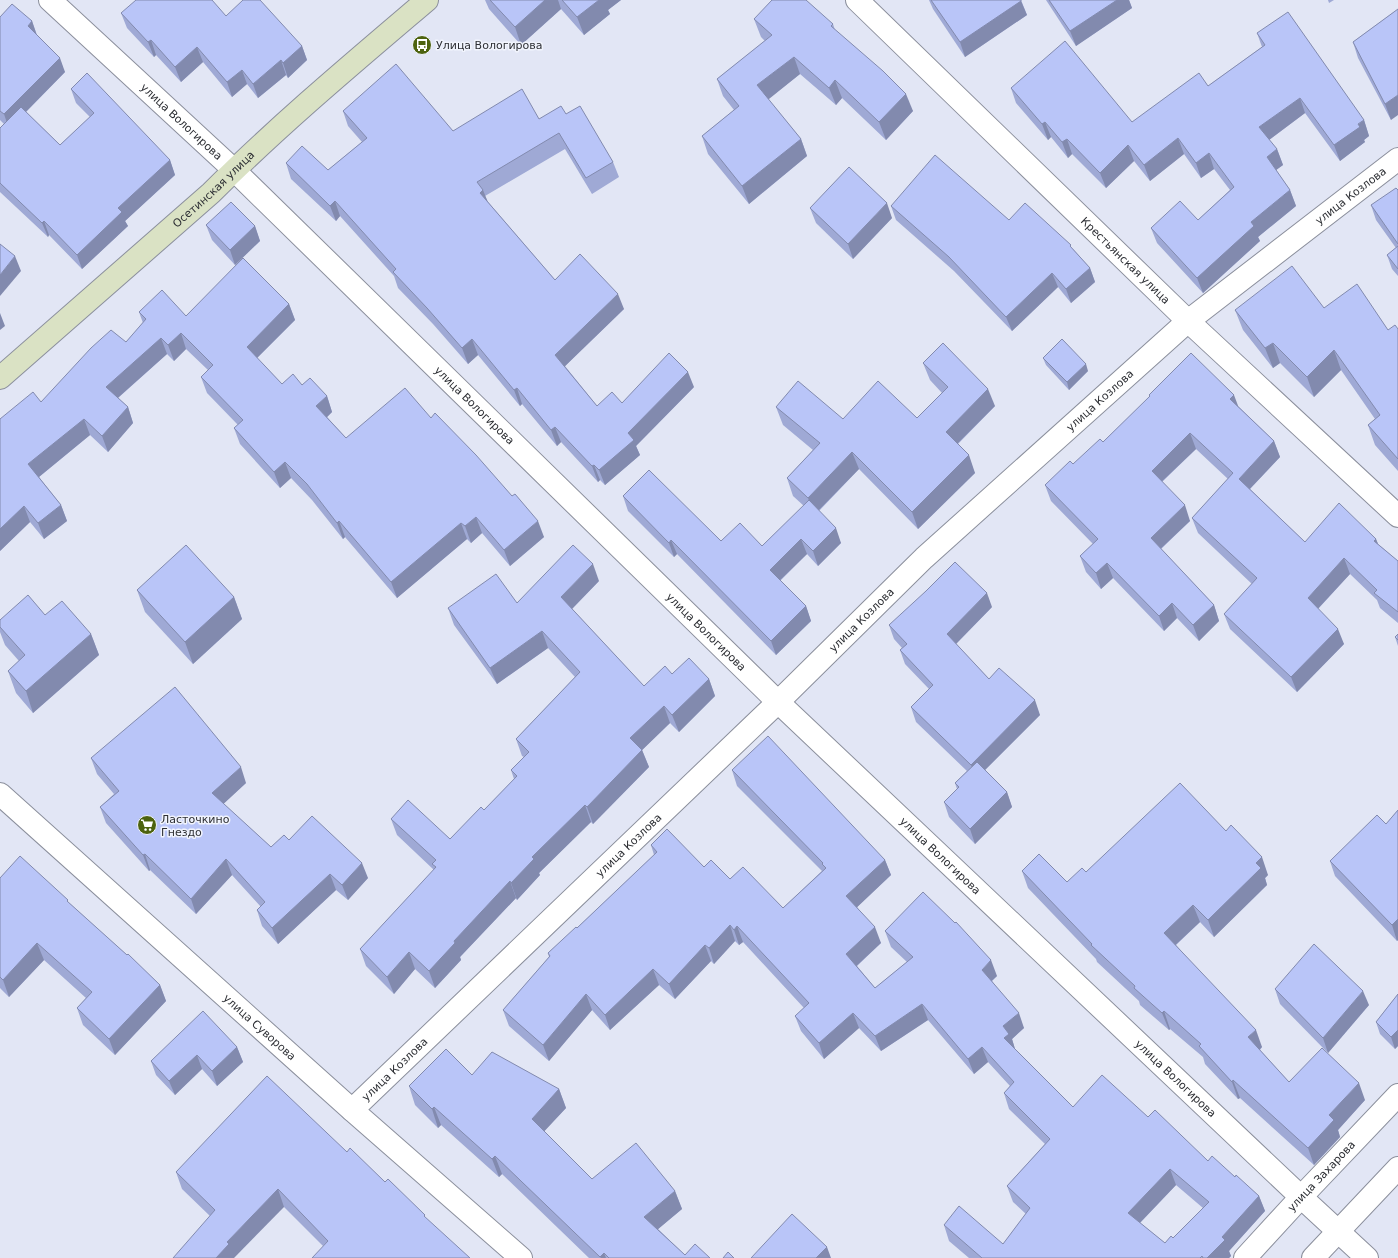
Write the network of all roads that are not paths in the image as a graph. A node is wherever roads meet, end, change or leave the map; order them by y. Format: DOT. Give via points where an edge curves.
graph roads {
  1 [pos="50,0"];
  2 [pos="427,0"];
  3 [pos="857,0"];
  4 [pos="1398,159"];
  5 [pos="234,170"];
  6 [pos="1188,321"];
  7 [pos="0,378"];
  8 [pos="1398,516"];
  9 [pos="778,702"];
  10 [pos="0,794"];
  11 [pos="1398,1096"];
  12 [pos="352,1110"];
  13 [pos="1398,1168"];
  14 [pos="1301,1197"];
  15 [pos="1338,1232"];
  16 [pos="521,1258"];
  17 [pos="1245,1258"];
  18 [pos="1313,1258"];
  19 [pos="1367,1258"];
  1 -- 5 [label="street, улица Вологирова"];
  2 -- 5 [label="main road, Осетинская улица" via="338,75"];
  3 -- 6 [label="street, Крестьянская улица"];
  4 -- 6 [label="street, улица Козлова"];
  5 -- 7 [label="main road, Осетинская улица" via="211,194"];
  5 -- 9 [label="street, улица Вологирова"];
  6 -- 8 [label="street, Крестьянская улица"];
  6 -- 9 [label="street, улица Козлова" via="924,558"];
  9 -- 12 [label="street, улица Козлова"];
  9 -- 14 [label="street, улица Вологирова"];
  10 -- 12 [label="street, улица Суворова"];
  11 -- 14 [label="street, улица Захарова"];
  12 -- 16 [label="street, улица Суворова"];
  13 -- 15 [label="street"];
  14 -- 15 [label="street, улица Вологирова"];
  14 -- 17 [label="street, улица Захарова"];
  15 -- 18 [label="street"];
  15 -- 19 [label="street, улица Вологирова"];
}
